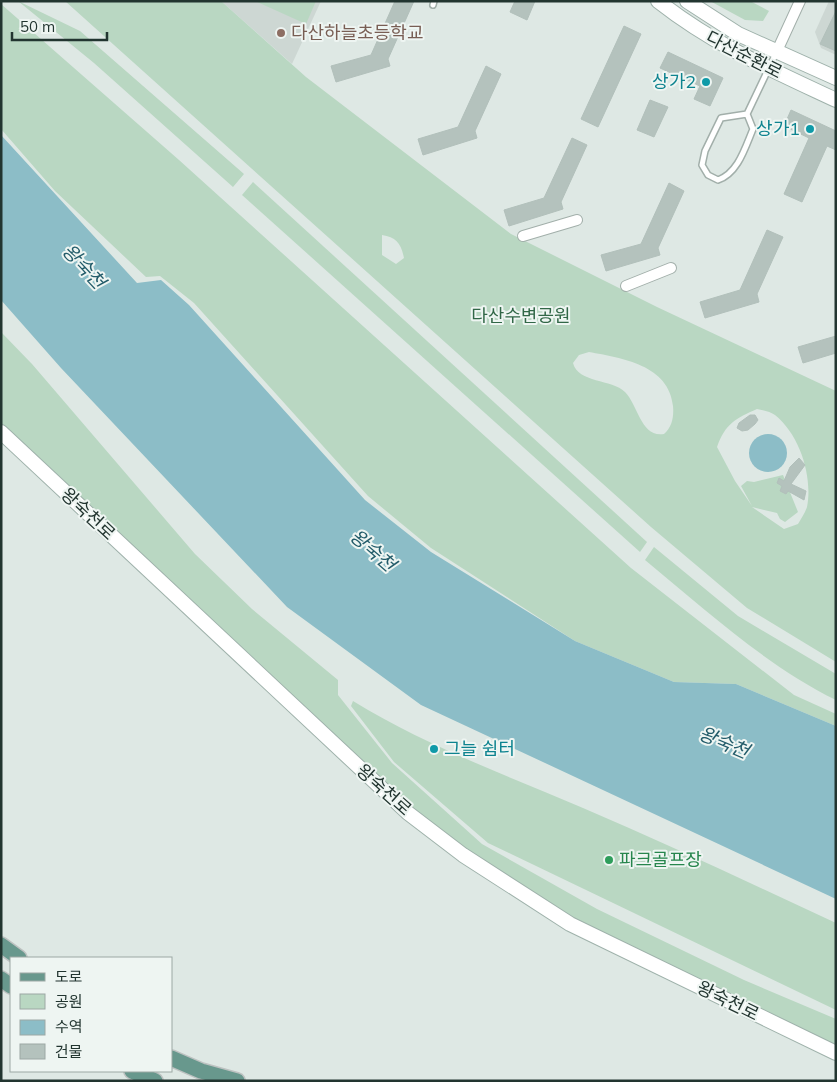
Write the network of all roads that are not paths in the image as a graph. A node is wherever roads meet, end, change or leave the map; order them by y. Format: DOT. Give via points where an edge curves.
graph roads {
  1 [pos="658,1"];
  2 [pos="687,1"];
  3 [pos="800,1"];
  4 [pos="777,51"];
  5 [pos="768,69"];
  6 [pos="836,78"];
  7 [pos="836,100"];
  8 [pos="747,114"];
  9 [pos="577,220"];
  10 [pos="523,236"];
  11 [pos="671,268"];
  12 [pos="626,286"];
  13 [pos="1,432"];
  14 [pos="1,945"];
  15 [pos="18,957"];
  16 [pos="836,1053"];
  17 [pos="172,1058"];
  18 [pos="134,1072"];
  19 [pos="155,1081"];
  20 [pos="238,1081"];
  1 -- 5 [label="street, 다산순환로" via="706,36"];
  2 -- 4 [label="street, 다산순환로" via="738,34"];
  3 -- 4 [label="street"];
  4 -- 5 [label="lane"];
  4 -- 6 [label="street, 다산순환로"];
  5 -- 7 [label="street, 다산순환로"];
  5 -- 8 [label="lane"];
  8 -- 8 [label="lane" via="721,118 705,151 702,166 708,175 718,180 727,177 742,157 753,129"];
  9 -- 10 [label="street"];
  11 -- 12 [label="street"];
  13 -- 16 [label="street, 왕숙천로" via="408,813 463,855 570,924"];
  14 -- 15 [label="main road"];
  17 -- 20 [label="main road"];
  18 -- 19 [label="main road"];
}
